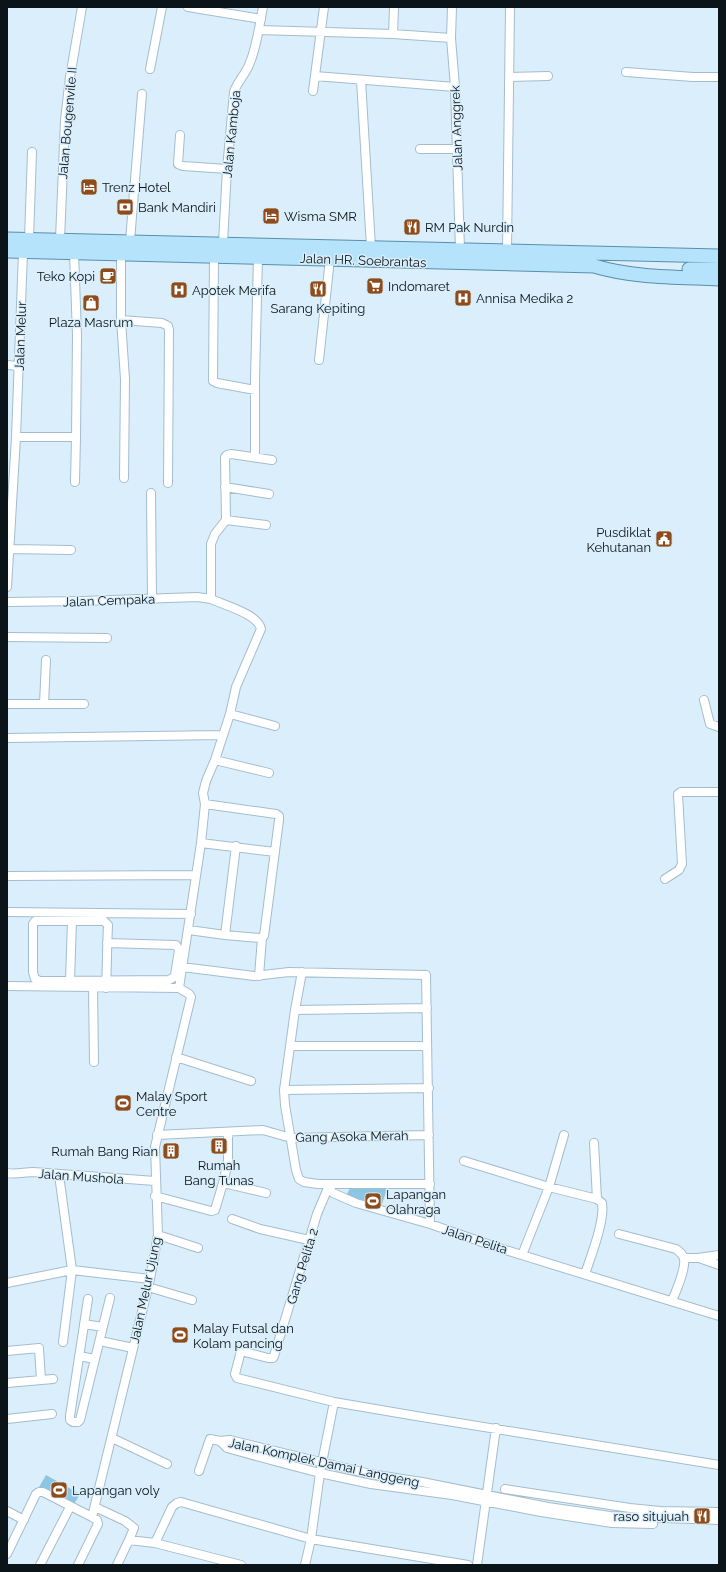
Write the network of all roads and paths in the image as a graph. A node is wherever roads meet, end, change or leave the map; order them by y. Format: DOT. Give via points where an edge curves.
graph roads {
  1 [pos="82,7"];
  2 [pos="162,7"];
  3 [pos="188,7"];
  4 [pos="263,7"];
  5 [pos="324,7"];
  6 [pos="394,7"];
  7 [pos="452,7"];
  8 [pos="510,7"];
  9 [pos="261,19"];
  10 [pos="259,30"];
  11 [pos="320,32"];
  12 [pos="394,34"];
  13 [pos="451,38"];
  14 [pos="150,69"];
  15 [pos="626,72"];
  16 [pos="316,76"];
  17 [pos="548,76"];
  18 [pos="509,77"];
  19 [pos="719,77"];
  20 [pos="361,80"];
  21 [pos="455,87"];
  22 [pos="313,91"];
  23 [pos="142,94"];
  24 [pos="180,135"];
  25 [pos="420,149"];
  26 [pos="456,149"];
  27 [pos="32,152"];
  28 [pos="227,169"];
  29 [pos="7,239"];
  30 [pos="29,239"];
  31 [pos="60,239"];
  32 [pos="130,241"];
  33 [pos="224,243"];
  34 [pos="371,247"];
  35 [pos="460,250"];
  36 [pos="7,251"];
  37 [pos="507,251"];
  38 [pos="23,252"];
  39 [pos="74,252"];
  40 [pos="121,253"];
  41 [pos="331,255"];
  42 [pos="214,256"];
  43 [pos="719,256"];
  44 [pos="258,257"];
  45 [pos="594,266"];
  46 [pos="719,269"];
  47 [pos="719,279"];
  48 [pos="121,320"];
  49 [pos="319,360"];
  50 [pos="7,365"];
  51 [pos="18,366"];
  52 [pos="255,390"];
  53 [pos="76,436"];
  54 [pos="16,437"];
  55 [pos="255,457"];
  56 [pos="272,460"];
  57 [pos="124,478"];
  58 [pos="75,482"];
  59 [pos="168,483"];
  60 [pos="225,487"];
  61 [pos="152,493"];
  62 [pos="269,494"];
  63 [pos="10,502"];
  64 [pos="226,520"];
  65 [pos="266,525"];
  66 [pos="10,549"];
  67 [pos="71,550"];
  68 [pos="7,587"];
  69 [pos="152,598"];
  70 [pos="211,599"];
  71 [pos="7,602"];
  72 [pos="7,637"];
  73 [pos="107,638"];
  74 [pos="46,660"];
  75 [pos="704,700"];
  76 [pos="7,704"];
  77 [pos="44,704"];
  78 [pos="84,704"];
  79 [pos="230,714"];
  80 [pos="274,726"];
  81 [pos="719,727"];
  82 [pos="222,735"];
  83 [pos="7,738"];
  84 [pos="215,760"];
  85 [pos="270,773"];
  86 [pos="719,792"];
  87 [pos="205,804"];
  88 [pos="201,843"];
  89 [pos="236,846"];
  90 [pos="275,852"];
  91 [pos="196,875"];
  92 [pos="7,876"];
  93 [pos="665,879"];
  94 [pos="7,912"];
  95 [pos="191,914"];
  96 [pos="72,921"];
  97 [pos="189,930"];
  98 [pos="225,935"];
  99 [pos="262,938"];
  100 [pos="107,943"];
  101 [pos="182,967"];
  102 [pos="302,972"];
  103 [pos="259,976"];
  104 [pos="70,981"];
  105 [pos="106,984"];
  106 [pos="7,986"];
  107 [pos="93,987"];
  108 [pos="180,988"];
  109 [pos="427,1008"];
  110 [pos="295,1010"];
  111 [pos="290,1046"];
  112 [pos="427,1046"];
  113 [pos="176,1057"];
  114 [pos="94,1062"];
  115 [pos="251,1081"];
  116 [pos="429,1088"];
  117 [pos="284,1090"];
  118 [pos="228,1132"];
  119 [pos="156,1135"];
  120 [pos="429,1135"];
  121 [pos="564,1135"];
  122 [pos="291,1138"];
  123 [pos="594,1144"];
  124 [pos="464,1161"];
  125 [pos="7,1173"];
  126 [pos="59,1175"];
  127 [pos="155,1181"];
  128 [pos="224,1183"];
  129 [pos="430,1184"];
  130 [pos="326,1186"];
  131 [pos="549,1187"];
  132 [pos="266,1194"];
  133 [pos="155,1196"];
  134 [pos="597,1199"];
  135 [pos="232,1219"];
  136 [pos="430,1224"];
  137 [pos="619,1234"];
  138 [pos="158,1235"];
  139 [pos="309,1240"];
  140 [pos="198,1248"];
  141 [pos="522,1255"];
  142 [pos="719,1255"];
  143 [pos="684,1258"];
  144 [pos="698,1258"];
  145 [pos="719,1265"];
  146 [pos="72,1270"];
  147 [pos="585,1274"];
  148 [pos="7,1283"];
  149 [pos="149,1283"];
  150 [pos="110,1298"];
  151 [pos="88,1299"];
  152 [pos="192,1300"];
  153 [pos="672,1301"];
  154 [pos="719,1316"];
  155 [pos="84,1324"];
  156 [pos="103,1327"];
  157 [pos="100,1341"];
  158 [pos="63,1342"];
  159 [pos="133,1348"];
  160 [pos="7,1351"];
  161 [pos="79,1356"];
  162 [pos="95,1359"];
  163 [pos="53,1379"];
  164 [pos="41,1380"];
  165 [pos="7,1383"];
  166 [pos="334,1402"];
  167 [pos="52,1414"];
  168 [pos="7,1419"];
  169 [pos="496,1428"];
  170 [pos="112,1438"];
  171 [pos="220,1441"];
  172 [pos="282,1454"];
  173 [pos="278,1462"];
  174 [pos="322,1463"];
  175 [pos="167,1464"];
  176 [pos="719,1465"];
  177 [pos="199,1470"];
  178 [pos="320,1473"];
  179 [pos="422,1487"];
  180 [pos="505,1489"];
  181 [pos="550,1496"];
  182 [pos="486,1498"];
  183 [pos="613,1506"];
  184 [pos="70,1507"];
  185 [pos="95,1507"];
  186 [pos="548,1507"];
  187 [pos="7,1511"];
  188 [pos="719,1512"];
  189 [pos="610,1516"];
  190 [pos="92,1517"];
  191 [pos="652,1518"];
  192 [pos="24,1520"];
  193 [pos="719,1520"];
  194 [pos="719,1526"];
  195 [pos="311,1539"];
  196 [pos="129,1540"];
  197 [pos="155,1543"];
  198 [pos="7,1554"];
  199 [pos="40,1565"];
  200 [pos="78,1565"];
  201 [pos="117,1565"];
  202 [pos="241,1565"];
  203 [pos="305,1565"];
  204 [pos="468,1565"];
  205 [pos="477,1565"];
  1 -- 31 [label="street, Jalan Bougenvile II" via="65,120"];
  2 -- 14 [label="street"];
  3 -- 9 [label="street"];
  4 -- 9 [label="street, Jalan Kamboja"];
  5 -- 11 [label="street"];
  6 -- 12 [label="street"];
  7 -- 13 [label="street, Jalan Anggrek"];
  8 -- 18 [label="street"];
  9 -- 10 [label="street, Jalan Kamboja"];
  10 -- 11 [label="street"];
  10 -- 28 [label="street, Jalan Kamboja" via="249,68 236,85 234,92"];
  11 -- 12 [label="street"];
  11 -- 16 [label="street"];
  12 -- 13 [label="street"];
  13 -- 21 [label="street, Jalan Anggrek"];
  15 -- 19 [label="street"];
  16 -- 20 [label="street"];
  16 -- 22 [label="street"];
  17 -- 18 [label="street"];
  18 -- 37 [label="street"];
  20 -- 21 [label="street"];
  20 -- 34 [label="street"];
  21 -- 26 [label="street, Jalan Anggrek"];
  23 -- 32 [label="street"];
  24 -- 28 [label="street" via="177,162 180,166"];
  25 -- 26 [label="street"];
  26 -- 35 [label="street, Jalan Anggrek"];
  27 -- 30 [label="street"];
  28 -- 33 [label="street, Jalan Kamboja"];
  29 -- 30 [label="main road, Jalan HR. Soebrantas"];
  30 -- 31 [label="main road, Jalan HR. Soebrantas"];
  31 -- 32 [label="main road, Jalan HR. Soebrantas"];
  32 -- 33 [label="main road, Jalan HR. Soebrantas"];
  33 -- 41 [label="main road, Jalan HR. Soebrantas"];
  34 -- 35 [label="main road, Jalan HR. Soebrantas"];
  34 -- 41 [label="main road, Jalan HR. Soebrantas"];
  35 -- 37 [label="main road, Jalan HR. Soebrantas"];
  36 -- 38 [label="main road, Jalan HR. Soebrantas"];
  37 -- 43 [label="main road, Jalan HR. Soebrantas"];
  38 -- 39 [label="main road, Jalan HR. Soebrantas"];
  38 -- 51 [label="street, Jalan Melur"];
  39 -- 40 [label="main road, Jalan HR. Soebrantas"];
  39 -- 53 [label="street" via="77,335"];
  40 -- 42 [label="main road, Jalan HR. Soebrantas"];
  40 -- 48 [label="street"];
  41 -- 44 [label="main road, Jalan HR. Soebrantas"];
  41 -- 45 [label="main road, Jalan HR. Soebrantas"];
  41 -- 49 [label="street"];
  42 -- 44 [label="main road, Jalan HR. Soebrantas"];
  42 -- 52 [label="street" via="213,381"];
  44 -- 52 [label="street"];
  45 -- 46 [label="main road"];
  45 -- 47 [label="main road, Jalan HR. Soebrantas" via="635,275"];
  48 -- 57 [label="street"];
  48 -- 59 [label="street" via="162,323 168,326"];
  50 -- 51 [label="street"];
  51 -- 54 [label="street, Jalan Melur"];
  52 -- 55 [label="street"];
  53 -- 54 [label="street"];
  53 -- 58 [label="street"];
  54 -- 63 [label="street, Jalan Melur"];
  55 -- 56 [label="street"];
  55 -- 60 [label="street" via="227,455"];
  60 -- 62 [label="street"];
  60 -- 64 [label="street"];
  61 -- 69 [label="street"];
  63 -- 66 [label="street, Jalan Melur"];
  64 -- 65 [label="street"];
  64 -- 70 [label="street" via="211,544"];
  66 -- 67 [label="street"];
  66 -- 68 [label="street, Jalan Melur"];
  69 -- 70 [label="street, Jalan Cempaka"];
  69 -- 71 [label="street, Jalan Cempaka"];
  70 -- 79 [label="street, Jalan Cempaka" via="248,615 260,625 259,635 242,669"];
  72 -- 73 [label="street"];
  74 -- 77 [label="street"];
  75 -- 81 [label="street" via="710,724"];
  76 -- 77 [label="street"];
  77 -- 78 [label="street"];
  79 -- 80 [label="street"];
  79 -- 82 [label="street"];
  82 -- 83 [label="street"];
  82 -- 84 [label="street"];
  84 -- 85 [label="street"];
  84 -- 87 [label="street" via="203,793"];
  86 -- 93 [label="street" via="678,794 682,864 679,870"];
  87 -- 88 [label="street"];
  87 -- 90 [label="street" via="279,816"];
  88 -- 89 [label="street"];
  88 -- 91 [label="street"];
  89 -- 90 [label="street"];
  89 -- 98 [label="street"];
  90 -- 99 [label="street"];
  91 -- 92 [label="street"];
  91 -- 95 [label="street"];
  94 -- 95 [label="street"];
  95 -- 97 [label="street"];
  96 -- 100 [label="street" via="104,921 108,925"];
  96 -- 104 [label="street"];
  96 -- 104 [label="street" via="35,921 33,924 35,979"];
  97 -- 98 [label="street"];
  97 -- 101 [label="street"];
  98 -- 99 [label="street"];
  99 -- 103 [label="street"];
  100 -- 105 [label="street"];
  100 -- 105 [label="street" via="176,945 179,950 175,975 171,979"];
  101 -- 103 [label="street"];
  101 -- 108 [label="street"];
  102 -- 103 [label="street"];
  102 -- 109 [label="street" via="425,974"];
  102 -- 110 [label="street, Jalan Pelita"];
  104 -- 105 [label="street"];
  105 -- 107 [label="street"];
  105 -- 108 [label="street"];
  106 -- 107 [label="street"];
  107 -- 114 [label="street"];
  108 -- 113 [label="street, Jalan Melur Ujung" via="191,997"];
  109 -- 110 [label="street"];
  109 -- 112 [label="street"];
  110 -- 111 [label="street, Jalan Pelita"];
  111 -- 112 [label="street"];
  111 -- 117 [label="street, Jalan Pelita"];
  112 -- 116 [label="street"];
  113 -- 115 [label="street"];
  113 -- 119 [label="street, Jalan Melur Ujung"];
  116 -- 117 [label="street"];
  116 -- 120 [label="street"];
  117 -- 122 [label="street, Jalan Pelita"];
  118 -- 119 [label="street, Gang Asoka Merah"];
  118 -- 122 [label="street, Gang Asoka Merah" via="264,1130"];
  118 -- 128 [label="street" via="228,1162"];
  119 -- 127 [label="street, Jalan Melur Ujung"];
  120 -- 122 [label="street, Gang Asoka Merah"];
  120 -- 129 [label="street"];
  121 -- 131 [label="street"];
  122 -- 130 [label="street, Jalan Pelita" via="299,1179"];
  123 -- 134 [label="street"];
  124 -- 131 [label="street"];
  125 -- 126 [label="street, Jalan Mushola"];
  126 -- 127 [label="street, Jalan Mushola"];
  126 -- 146 [label="street"];
  127 -- 133 [label="street, Jalan Melur Ujung"];
  128 -- 132 [label="street"];
  128 -- 133 [label="street" via="217,1208 213,1211"];
  129 -- 130 [label="street"];
  129 -- 136 [label="street"];
  130 -- 136 [label="street, Jalan Pelita" via="334,1193 356,1203"];
  130 -- 139 [label="street, Gang Pelita 2"];
  131 -- 134 [label="street"];
  131 -- 141 [label="street"];
  133 -- 138 [label="street, Jalan Melur Ujung"];
  134 -- 147 [label="street" via="602,1203 602,1213"];
  135 -- 139 [label="street" via="260,1229"];
  136 -- 141 [label="street, Jalan Pelita"];
  137 -- 143 [label="street" via="676,1250 681,1252"];
  138 -- 140 [label="street"];
  138 -- 149 [label="street, Jalan Melur Ujung"];
  139 -- 166 [label="street, Gang Pelita 2" via="273,1358 241,1351 235,1374 237,1378"];
  141 -- 147 [label="street, Jalan Pelita"];
  142 -- 144 [label="street"];
  143 -- 144 [label="street"];
  143 -- 153 [label="street"];
  144 -- 145 [label="street"];
  146 -- 148 [label="street"];
  146 -- 149 [label="street"];
  146 -- 158 [label="street"];
  147 -- 153 [label="street, Jalan Pelita"];
  149 -- 152 [label="street"];
  149 -- 159 [label="street, Jalan Melur Ujung"];
  150 -- 156 [label="street"];
  151 -- 155 [label="street"];
  153 -- 154 [label="street, Jalan Pelita"];
  155 -- 156 [label="street"];
  155 -- 161 [label="street"];
  156 -- 157 [label="street"];
  157 -- 159 [label="street"];
  157 -- 162 [label="street"];
  159 -- 170 [label="street, Jalan Melur Ujung"];
  160 -- 164 [label="street" via="39,1348"];
  161 -- 162 [label="street"];
  161 -- 162 [label="street" via="70,1416 73,1422 80,1420"];
  163 -- 164 [label="street"];
  164 -- 165 [label="street"];
  166 -- 169 [label="street"];
  166 -- 174 [label="street"];
  167 -- 168 [label="street"];
  169 -- 176 [label="street"];
  169 -- 182 [label="street"];
  170 -- 175 [label="street"];
  170 -- 185 [label="street, Jalan Melur Ujung"];
  171 -- 172 [label="street, Jalan Komplek Damai Langgeng" via="230,1440"];
  171 -- 173 [label="street, Jalan Komplek Damai Langgeng" via="227,1448"];
  171 -- 177 [label="street" via="210,1439"];
  172 -- 173 [label="street"];
  172 -- 174 [label="street, Jalan Komplek Damai Langgeng"];
  173 -- 178 [label="street, Jalan Komplek Damai Langgeng"];
  174 -- 178 [label="street"];
  174 -- 179 [label="street, Jalan Komplek Damai Langgeng"];
  178 -- 179 [label="street, Jalan Komplek Damai Langgeng" via="372,1484"];
  178 -- 195 [label="street"];
  179 -- 182 [label="street, Jalan Komplek Damai Langgeng"];
  180 -- 181 [label="street"];
  181 -- 183 [label="street"];
  181 -- 186 [label="street"];
  182 -- 186 [label="street, Jalan Komplek Damai Langgeng"];
  182 -- 191 [label="street, Jalan Komplek Damai Langgeng" via="541,1512 612,1523"];
  182 -- 205 [label="street"];
  183 -- 189 [label="street"];
  183 -- 191 [label="street"];
  184 -- 190 [label="street"];
  184 -- 192 [label="street" via="44,1492 39,1492"];
  184 -- 199 [label="street"];
  185 -- 190 [label="street, Jalan Melur Ujung"];
  185 -- 196 [label="street" via="134,1528"];
  186 -- 189 [label="street, Jalan Komplek Damai Langgeng"];
  187 -- 192 [label="street"];
  188 -- 191 [label="street"];
  189 -- 191 [label="street, Jalan Komplek Damai Langgeng"];
  190 -- 200 [label="street" via="98,1524"];
  191 -- 193 [label="street, Jalan Komplek Damai Langgeng"];
  191 -- 194 [label="street, Jalan Komplek Damai Langgeng"];
  192 -- 198 [label="street"];
  195 -- 197 [label="street" via="181,1502 172,1507"];
  195 -- 203 [label="street"];
  195 -- 204 [label="street"];
  196 -- 197 [label="street"];
  196 -- 201 [label="street"];
  197 -- 202 [label="street"];
}
